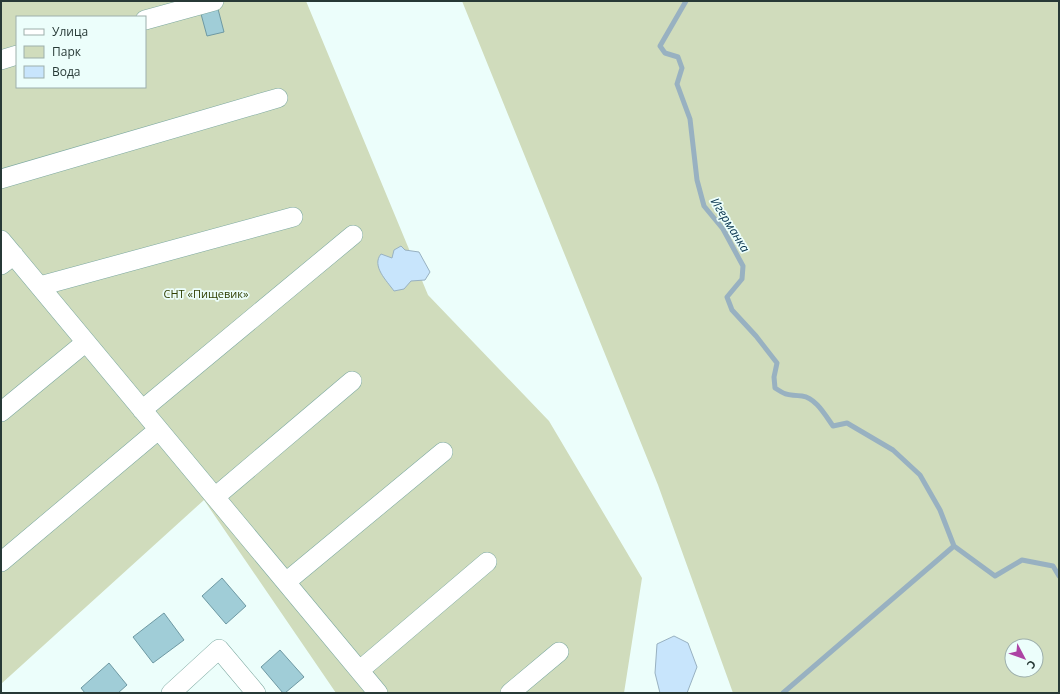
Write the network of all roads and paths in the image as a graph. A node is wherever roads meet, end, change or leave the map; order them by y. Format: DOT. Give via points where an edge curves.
graph roads {
  1 [pos="214,1"];
  2 [pos="146,20"];
  3 [pos="16,55"];
  4 [pos="1,60"];
  5 [pos="278,98"];
  6 [pos="1,179"];
  7 [pos="293,216"];
  8 [pos="352,235"];
  9 [pos="1,240"];
  10 [pos="7,260"];
  11 [pos="40,286"];
  12 [pos="86,342"];
  13 [pos="352,381"];
  14 [pos="142,410"];
  15 [pos="1,412"];
  16 [pos="158,430"];
  17 [pos="443,452"];
  18 [pos="215,497"];
  19 [pos="1,562"];
  20 [pos="487,562"];
  21 [pos="286,582"];
  22 [pos="559,652"];
  23 [pos="360,670"];
  24 [pos="171,693"];
  25 [pos="256,693"];
  26 [pos="378,693"];
  27 [pos="510,693"];
  1 -- 2 [label="street"];
  3 -- 4 [label="street"];
  5 -- 6 [label="street"];
  7 -- 11 [label="street"];
  8 -- 14 [label="street"];
  9 -- 10 [label="street"];
  10 -- 11 [label="street"];
  11 -- 12 [label="street"];
  12 -- 14 [label="street"];
  12 -- 15 [label="street"];
  13 -- 18 [label="street"];
  14 -- 16 [label="street"];
  16 -- 18 [label="street"];
  16 -- 19 [label="street"];
  17 -- 21 [label="street"];
  18 -- 21 [label="street"];
  20 -- 23 [label="street"];
  21 -- 23 [label="street"];
  22 -- 27 [label="street"];
  23 -- 26 [label="street"];
  24 -- 25 [label="street" via="219,649"];
}
